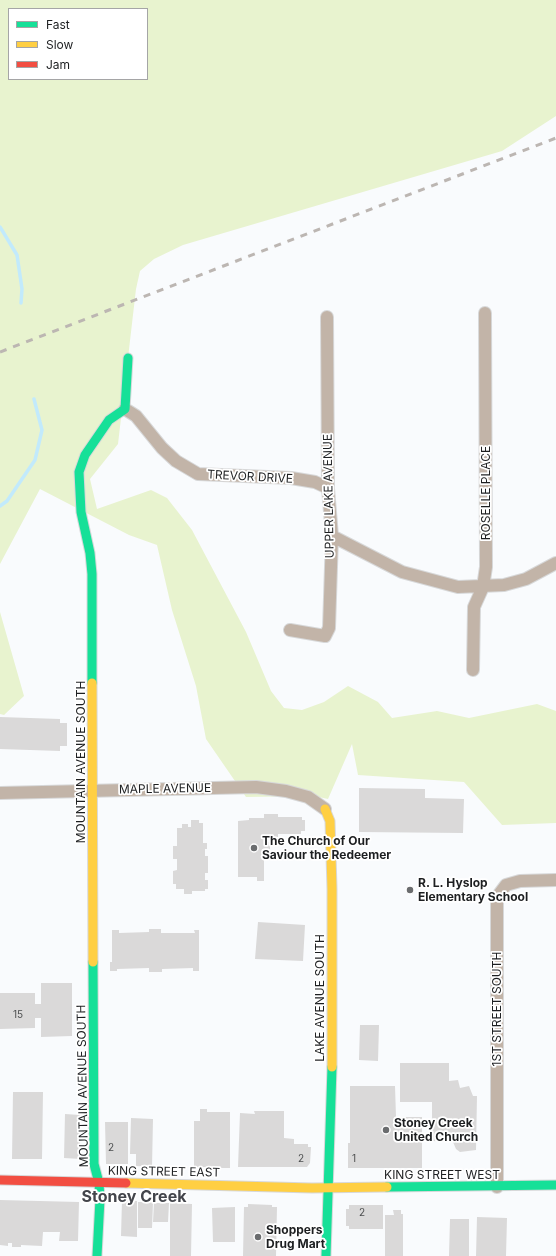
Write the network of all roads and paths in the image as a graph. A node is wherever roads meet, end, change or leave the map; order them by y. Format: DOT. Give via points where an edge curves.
graph roads {
  1 [pos="485,314"];
  2 [pos="327,317"];
  3 [pos="128,358"];
  4 [pos="125,409"];
  5 [pos="328,488"];
  6 [pos="332,536"];
  7 [pos="556,563"];
  8 [pos="483,587"];
  9 [pos="290,630"];
  10 [pos="473,670"];
  11 [pos="93,791"];
  12 [pos="0,793"];
  13 [pos="325,809"];
  14 [pos="556,880"];
  15 [pos="0,1180"];
  16 [pos="99,1183"];
  17 [pos="556,1186"];
  18 [pos="497,1187"];
  19 [pos="328,1188"];
  20 [pos="97,1256"];
  21 [pos="326,1256"];
  1 -- 8 [label="street, ROSELLE PLACE" via="486,567"];
  2 -- 5 [label="street, UPPER LAKE AVENUE"];
  3 -- 4 [label="street"];
  4 -- 5 [label="street, TREVOR DRIVE" via="136,416 176,461 198,474 292,478 315,482"];
  4 -- 11 [label="street, MOUNTAIN AVENUE SOUTH" via="109,420 85,455 80,472 81,512 92,574"];
  5 -- 6 [label="street, UPPER LAKE AVENUE"];
  6 -- 8 [label="street" via="402,572 458,587"];
  6 -- 9 [label="street, UPPER LAKE AVENUE" via="327,635"];
  7 -- 8 [label="street" via="526,579"];
  8 -- 10 [label="street, ROSELLE PLACE" via="474,607"];
  11 -- 12 [label="street, MAPLE AVENUE"];
  11 -- 13 [label="street, MAPLE AVENUE" via="256,787 308,797"];
  11 -- 16 [label="street, MOUNTAIN AVENUE SOUTH" via="94,1164"];
  13 -- 19 [label="street, LAKE AVENUE SOUTH" via="330,821 332,888 332,1092"];
  14 -- 18 [label="street, 1ST STREET SOUTH" via="520,881 506,885 497,897"];
  15 -- 16 [label="street, KING STREET EAST"];
  16 -- 19 [label="street, KING STREET EAST"];
  16 -- 20 [label="street, MOUNTAIN AVENUE SOUTH"];
  17 -- 18 [label="street, KING STREET WEST"];
  18 -- 19 [label="street, KING STREET WEST"];
  19 -- 21 [label="street, LAKE AVENUE SOUTH"];
}
